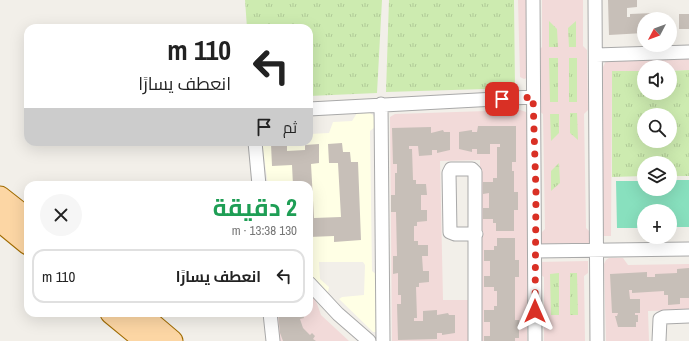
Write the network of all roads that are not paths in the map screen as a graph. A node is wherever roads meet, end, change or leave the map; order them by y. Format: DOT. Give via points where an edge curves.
graph roads {
  1 [pos="533,0"];
  2 [pos="595,0"];
  3 [pos="689,52"];
  4 [pos="596,55"];
  5 [pos="533,97"];
  6 [pos="381,104"];
  7 [pos="313,109"];
  8 [pos="255,146"];
  9 [pos="259,181"];
  10 [pos="0,197"];
  11 [pos="24,215"];
  12 [pos="0,222"];
  13 [pos="476,234"];
  14 [pos="24,241"];
  15 [pos="689,249"];
  16 [pos="596,250"];
  17 [pos="536,251"];
  18 [pos="313,287"];
  19 [pos="689,316"];
  20 [pos="117,317"];
  21 [pos="144,317"];
  22 [pos="271,317"];
  23 [pos="145,341"];
  24 [pos="172,341"];
  25 [pos="274,341"];
  26 [pos="369,341"];
  27 [pos="383,341"];
  28 [pos="475,341"];
  29 [pos="535,341"];
  30 [pos="597,341"];
  31 [pos="659,341"];
  1 -- 5 [label="street"];
  2 -- 4 [label="street"];
  3 -- 4 [label="street"];
  4 -- 16 [label="street"];
  5 -- 6 [label="street"];
  5 -- 17 [label="street"];
  6 -- 7 [label="street"];
  6 -- 27 [label="street"];
  8 -- 9 [label="street"];
  10 -- 11 [label="main road"];
  12 -- 14 [label="main road"];
  13 -- 13 [label="street" via="450,232 451,169 474,170"];
  13 -- 28 [label="street"];
  15 -- 16 [label="street"];
  16 -- 17 [label="street"];
  16 -- 30 [label="street"];
  17 -- 29 [label="street"];
  18 -- 26 [label="street"];
  19 -- 31 [label="street" via="660,319"];
  20 -- 23 [label="main road"];
  21 -- 24 [label="main road"];
  22 -- 25 [label="street"];
}
